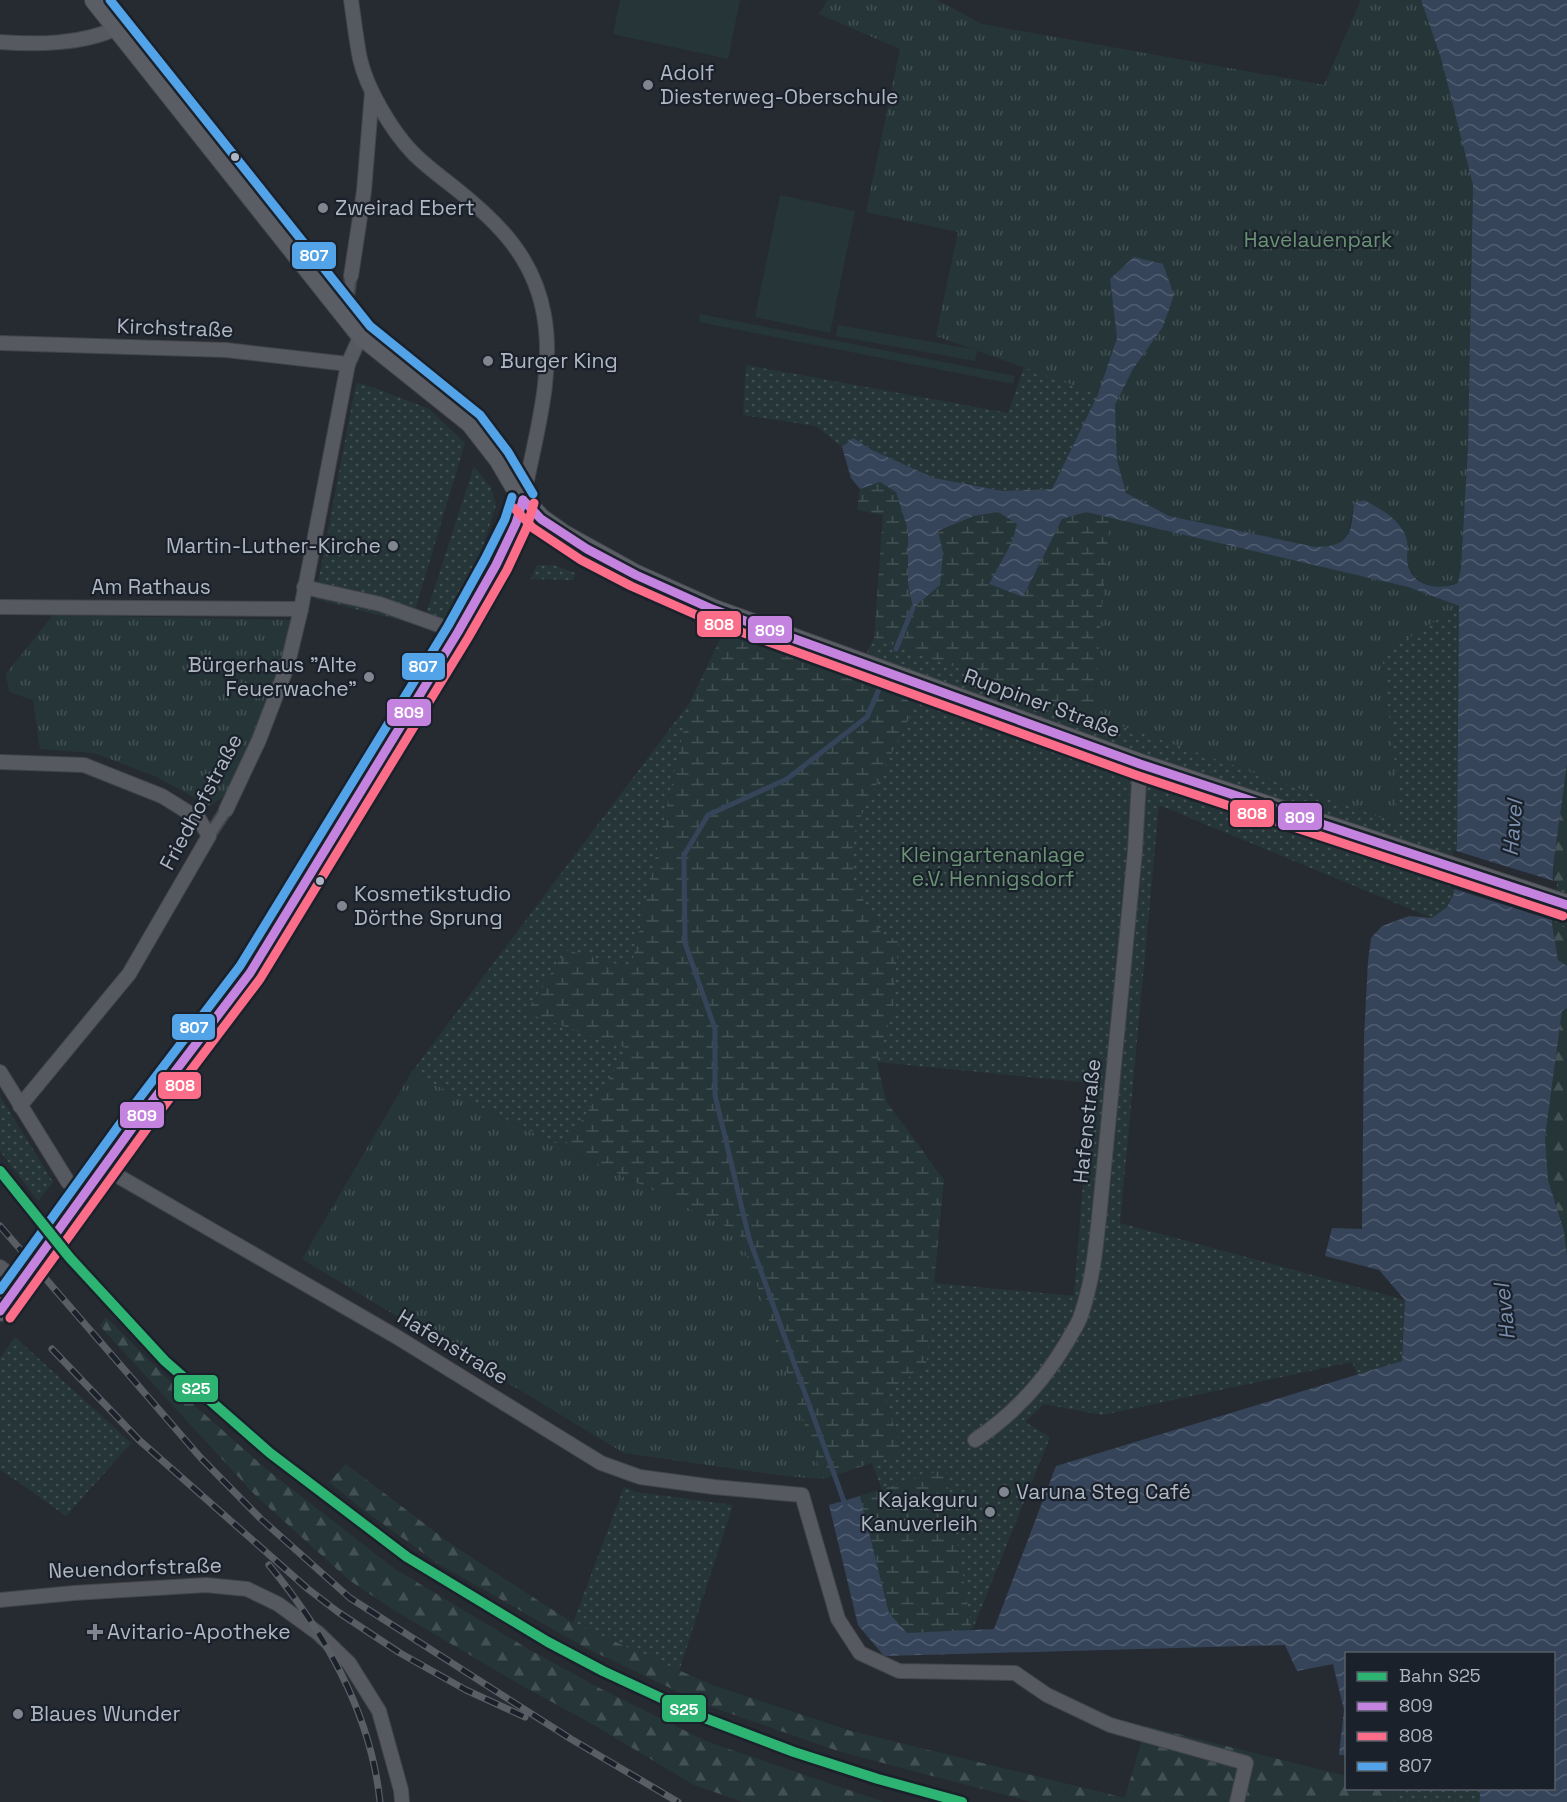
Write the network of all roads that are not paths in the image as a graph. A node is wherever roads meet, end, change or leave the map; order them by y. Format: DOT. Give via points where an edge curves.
graph roads {
  1 [pos="95,0"];
  2 [pos="351,0"];
  3 [pos="117,28"];
  4 [pos="0,42"];
  5 [pos="372,92"];
  6 [pos="351,276"];
  7 [pos="348,297"];
  8 [pos="361,335"];
  9 [pos="0,343"];
  10 [pos="348,364"];
  11 [pos="523,500"];
  12 [pos="304,587"];
  13 [pos="0,607"];
  14 [pos="301,609"];
  15 [pos="458,632"];
  16 [pos="0,762"];
  17 [pos="1140,764"];
  18 [pos="226,810"];
  19 [pos="209,836"];
  20 [pos="1567,904"];
  21 [pos="0,1072"];
  22 [pos="20,1106"];
  23 [pos="104,1168"];
  24 [pos="83,1196"];
  25 [pos="0,1267"];
  26 [pos="20,1282"];
  27 [pos="0,1311"];
  28 [pos="975,1440"];
  29 [pos="0,1600"];
  30 [pos="402,1802"];
  31 [pos="1237,1802"];
  1 -- 3 [label="main road, Ruppiner Straße"];
  2 -- 5 [label="street" via="361,60"];
  3 -- 4 [label="street" via="90,38 29,44"];
  3 -- 8 [label="main road, Ruppiner Straße"];
  5 -- 6 [label="street" via="364,191"];
  5 -- 11 [label="street" via="412,152 479,208 513,242 530,268 548,347 546,378"];
  6 -- 7 [label="street"];
  8 -- 10 [label="street, Friedhofstraße"];
  8 -- 11 [label="main road, Ruppiner Straße" via="471,423 499,459"];
  9 -- 10 [label="street, Kirchstraße" via="226,350"];
  10 -- 12 [label="street, Friedhofstraße"];
  11 -- 15 [label="main road" via="511,533"];
  11 -- 17 [label="main road, Ruppiner Straße" via="562,534 636,575 712,609"];
  12 -- 14 [label="street, Friedhofstraße"];
  12 -- 15 [label="street" via="380,604"];
  13 -- 14 [label="street, Am Rathaus"];
  14 -- 18 [label="street, Friedhofstraße" via="287,667"];
  15 -- 23 [label="main road" via="250,973"];
  16 -- 19 [label="street" via="84,765 162,796 198,819"];
  17 -- 20 [label="main road, Ruppiner Straße"];
  17 -- 28 [label="street, Hafenstraße" via="1135,852 1095,1261 1089,1287 1079,1320 1054,1364 996,1426"];
  18 -- 19 [label="street, Friedhofstraße"];
  19 -- 22 [label="street, Friedhofstraße" via="129,974"];
  21 -- 22 [label="street"];
  22 -- 24 [label="street" via="68,1182"];
  23 -- 24 [label="main road"];
  23 -- 31 [label="street, Hafenstraße" via="406,1343 601,1463 640,1477 802,1495 838,1619 860,1653 899,1671 1016,1673 1047,1695 1110,1725 1246,1763"];
  24 -- 26 [label="main road"];
  25 -- 26 [label="street"];
  26 -- 27 [label="main road"];
  29 -- 30 [label="street, Neuendorfstraße" via="206,1585 247,1589 278,1604 318,1633 349,1663 379,1711"];
}
